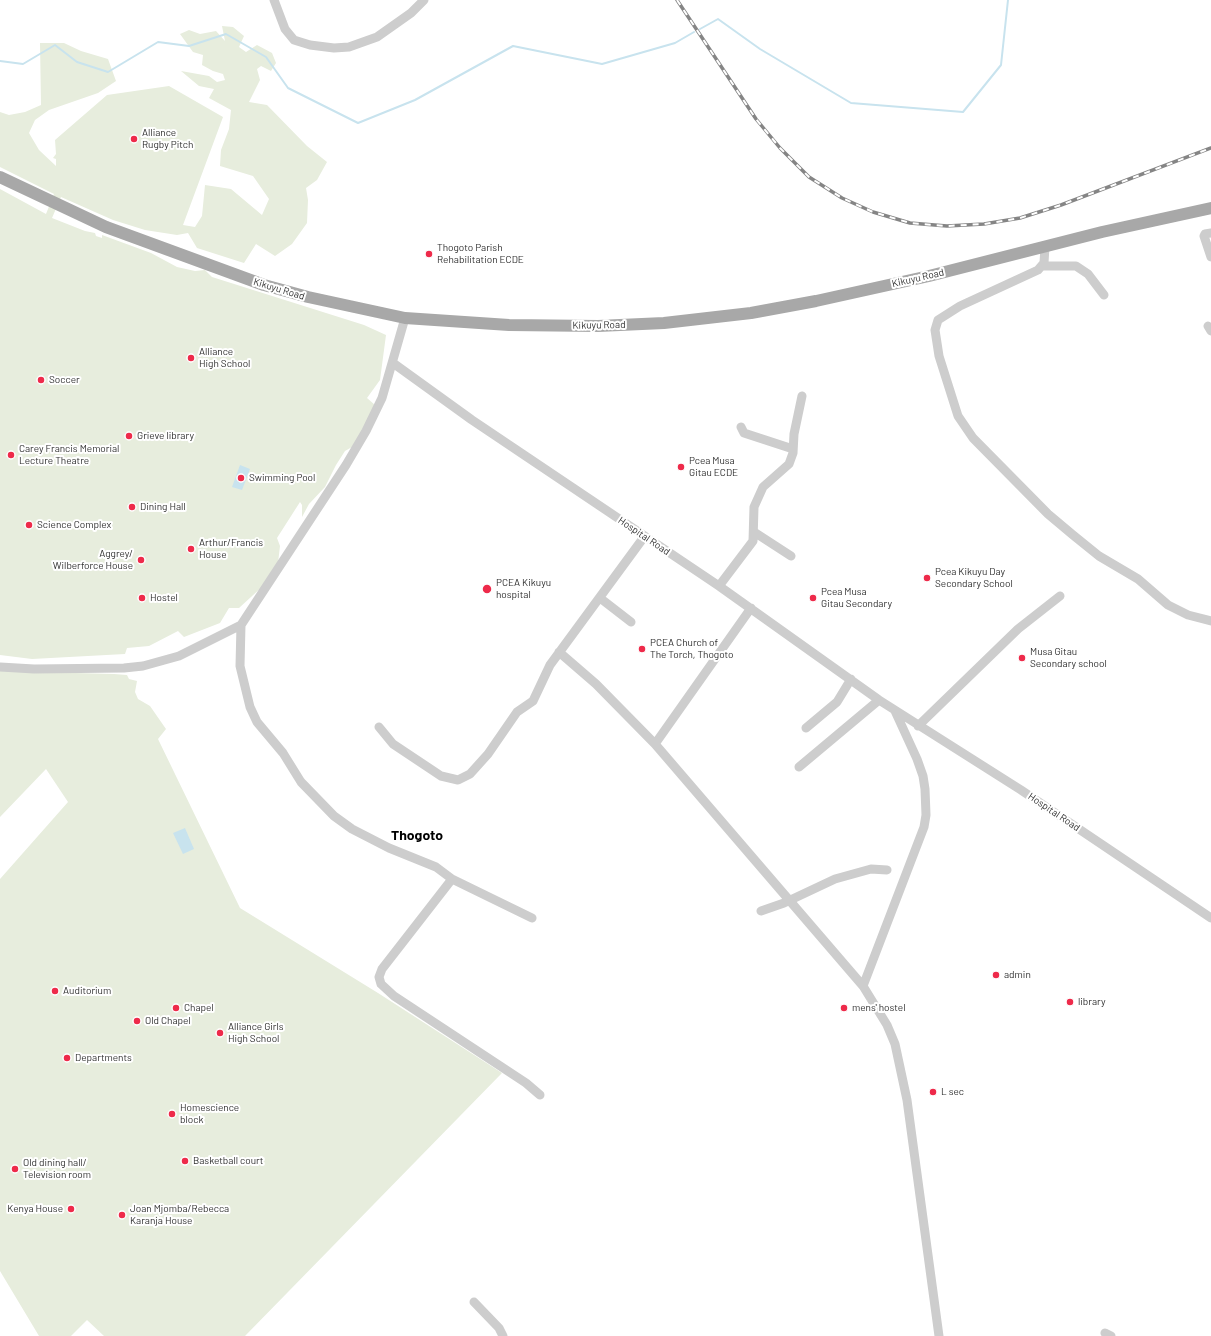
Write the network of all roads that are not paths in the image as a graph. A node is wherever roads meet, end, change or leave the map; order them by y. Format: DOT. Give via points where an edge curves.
graph roads {
  1 [pos="274,0"];
  2 [pos="424,0"];
  3 [pos="0,177"];
  4 [pos="1211,208"];
  5 [pos="1211,233"];
  6 [pos="1045,246"];
  7 [pos="1211,257"];
  8 [pos="1042,266"];
  9 [pos="1104,296"];
  10 [pos="405,318"];
  11 [pos="393,364"];
  12 [pos="802,396"];
  13 [pos="741,427"];
  14 [pos="794,449"];
  15 [pos="754,532"];
  16 [pos="644,537"];
  17 [pos="791,556"];
  18 [pos="719,586"];
  19 [pos="1060,596"];
  20 [pos="600,598"];
  21 [pos="751,608"];
  22 [pos="1211,621"];
  23 [pos="631,622"];
  24 [pos="241,625"];
  25 [pos="559,652"];
  26 [pos="0,667"];
  27 [pos="850,680"];
  28 [pos="879,700"];
  29 [pos="894,710"];
  30 [pos="918,726"];
  31 [pos="378,727"];
  32 [pos="806,728"];
  33 [pos="655,744"];
  34 [pos="798,767"];
  35 [pos="888,870"];
  36 [pos="452,879"];
  37 [pos="790,900"];
  38 [pos="761,911"];
  39 [pos="532,918"];
  40 [pos="1211,918"];
  41 [pos="863,986"];
  42 [pos="540,1095"];
  43 [pos="474,1302"];
  44 [pos="503,1336"];
  45 [pos="939,1336"];
  1 -- 2 [label="street" via="285,29 294,40 310,46 334,48 349,47 377,37 411,13"];
  3 -- 10 [label="main road, Kikuyu Road" via="106,227 256,283"];
  4 -- 6 [label="main road, Kikuyu Road"];
  5 -- 7 [label="street" via="1204,236"];
  6 -- 8 [label="street"];
  6 -- 10 [label="main road, Kikuyu Road" via="929,276 816,301 705,320 585,326 508,325"];
  8 -- 9 [label="street" via="1067,265 1082,269"];
  8 -- 22 [label="street" via="960,306 938,320 935,330 939,356 958,416 972,438 1048,514 1098,556 1138,579 1168,605"];
  10 -- 11 [label="street"];
  11 -- 16 [label="street, Hospital Road"];
  11 -- 24 [label="street" via="382,398 346,465"];
  12 -- 14 [label="street" via="794,434"];
  13 -- 14 [label="street" via="744,433"];
  14 -- 15 [label="street" via="786,468 774,475 763,487 754,507"];
  15 -- 17 [label="street"];
  15 -- 18 [label="street" via="749,549"];
  16 -- 18 [label="street, Hospital Road"];
  16 -- 20 [label="street"];
  18 -- 21 [label="street, Hospital Road"];
  19 -- 30 [label="street" via="1018,628"];
  20 -- 23 [label="street"];
  20 -- 25 [label="street"];
  21 -- 27 [label="street, Hospital Road"];
  21 -- 33 [label="street"];
  24 -- 26 [label="street" via="179,656 143,666 34,669"];
  24 -- 36 [label="street" via="240,666 250,707 257,722 283,753 301,782 334,816 352,829 389,848 436,867"];
  25 -- 31 [label="street" via="544,676 533,701 517,712 488,754 465,778 458,780 441,776 393,744"];
  25 -- 33 [label="street" via="596,684"];
  27 -- 28 [label="street, Hospital Road"];
  27 -- 32 [label="street" via="837,702"];
  28 -- 29 [label="street, Hospital Road"];
  28 -- 34 [label="street"];
  29 -- 30 [label="street, Hospital Road"];
  29 -- 41 [label="street" via="923,776 926,815 924,827"];
  30 -- 40 [label="street, Hospital Road" via="1022,790"];
  33 -- 37 [label="street"];
  35 -- 37 [label="street" via="871,869 835,879"];
  36 -- 39 [label="street"];
  36 -- 42 [label="street" via="382,969 379,977 381,984 394,996 526,1083"];
  37 -- 38 [label="street"];
  37 -- 41 [label="street"];
  41 -- 45 [label="street" via="888,1025 895,1044 907,1100"];
  43 -- 44 [label="street" via="500,1328"];
}
